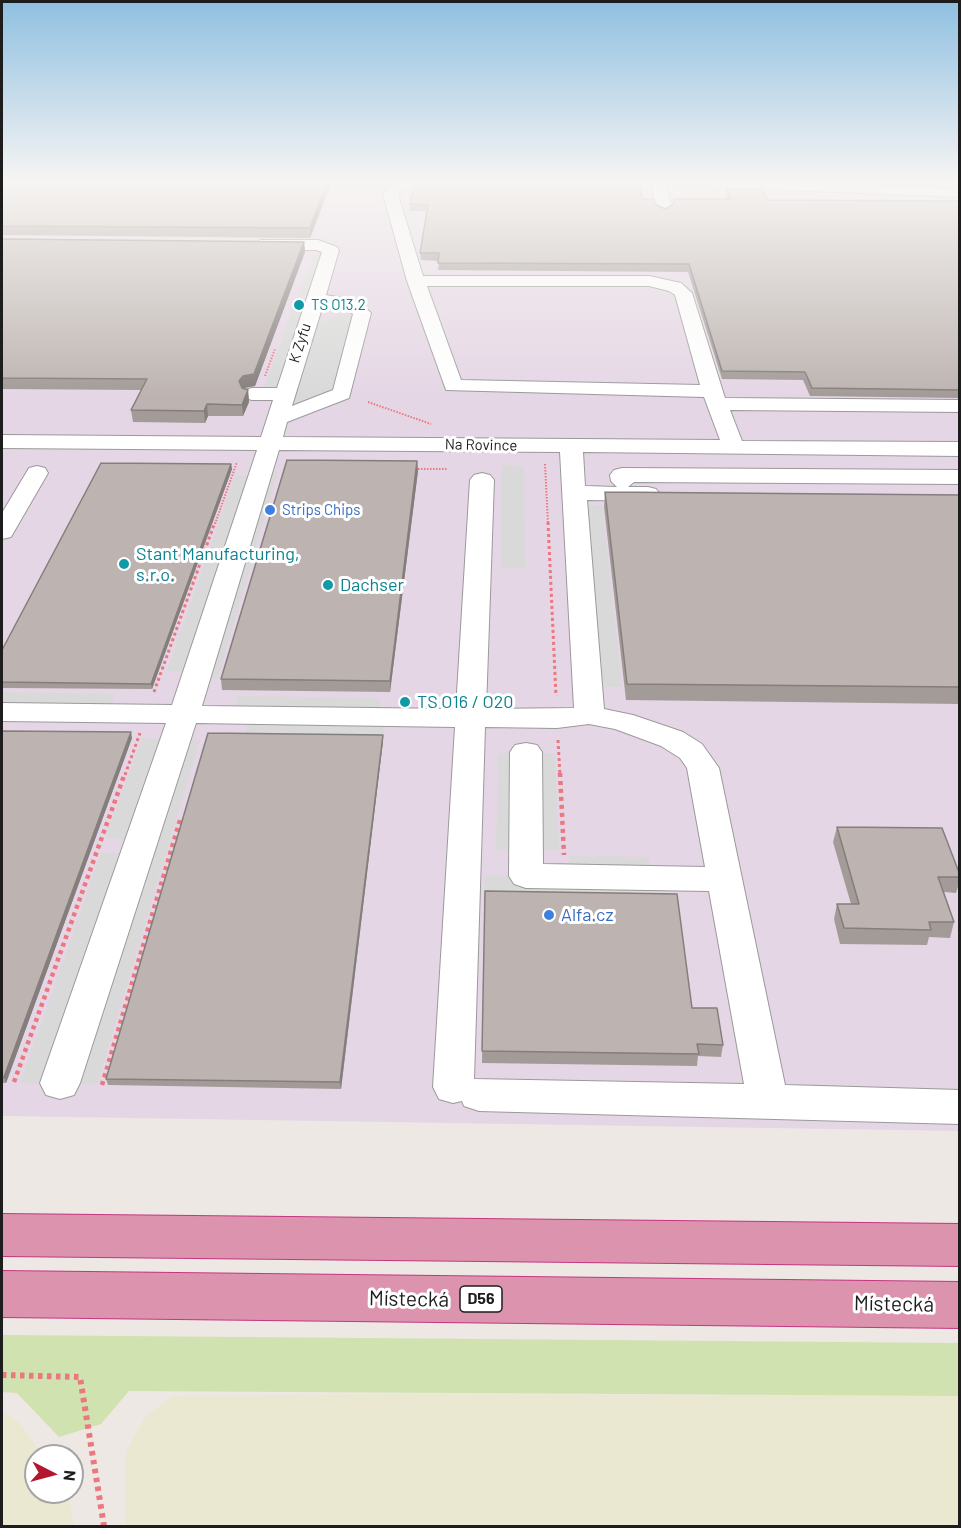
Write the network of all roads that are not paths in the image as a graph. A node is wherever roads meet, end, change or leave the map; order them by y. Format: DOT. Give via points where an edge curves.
graph roads {
  1 [pos="328,253"];
  2 [pos="408,253"];
  3 [pos="416,280"];
  4 [pos="315,298"];
  5 [pos="252,394"];
  6 [pos="284,394"];
  7 [pos="714,397"];
  8 [pos="960,406"];
  9 [pos="270,439"];
  10 [pos="2,441"];
  11 [pos="571,446"];
  12 [pos="733,447"];
  13 [pos="960,449"];
  14 [pos="37,473"];
  15 [pos="960,477"];
  16 [pos="482,480"];
  17 [pos="574,493"];
  18 [pos="625,494"];
  19 [pos="960,496"];
  20 [pos="2,532"];
  21 [pos="2,712"];
  22 [pos="184,714"];
  23 [pos="589,715"];
  24 [pos="471,717"];
  25 [pos="526,752"];
  26 [pos="725,879"];
  27 [pos="60,1083"];
  28 [pos="768,1102"];
  29 [pos="960,1107"];
  30 [pos="2,1235"];
  31 [pos="960,1245"];
  32 [pos="2,1294"];
  33 [pos="960,1305"];
  1 -- 4 [label="street, K Zyfu"];
  2 -- 3 [label="street"];
  3 -- 7 [label="street" via="453,386"];
  3 -- 7 [label="street" via="649,281 675,287 682,293"];
  4 -- 6 [label="street, K Zyfu"];
  4 -- 9 [label="street" via="352,305 362,313 342,394"];
  5 -- 6 [label="street"];
  6 -- 9 [label="street, K Zyfu"];
  7 -- 8 [label="street"];
  7 -- 12 [label="street"];
  9 -- 10 [label="street, Na Rovince" via="59,435"];
  9 -- 11 [label="street, Na Rovince"];
  9 -- 22 [label="street, K Zyfu"];
  11 -- 12 [label="street, Na Rovince"];
  11 -- 17 [label="street"];
  12 -- 13 [label="street, Na Rovince"];
  14 -- 20 [label="street"];
  15 -- 18 [label="street" via="622,475"];
  16 -- 24 [label="street"];
  17 -- 18 [label="street"];
  17 -- 23 [label="street"];
  18 -- 19 [label="street"];
  21 -- 22 [label="street"];
  22 -- 24 [label="street"];
  22 -- 27 [label="street, K Zyfu"];
  23 -- 24 [label="street" via="557,719"];
  23 -- 26 [label="street" via="622,720 672,739 691,751 703,768"];
  24 -- 28 [label="street" via="466,1091"];
  25 -- 26 [label="street" via="525,876"];
  26 -- 28 [label="street"];
  28 -- 29 [label="street"];
  30 -- 31 [label="highway"];
  32 -- 33 [label="highway, Místecká / D56"];
}
